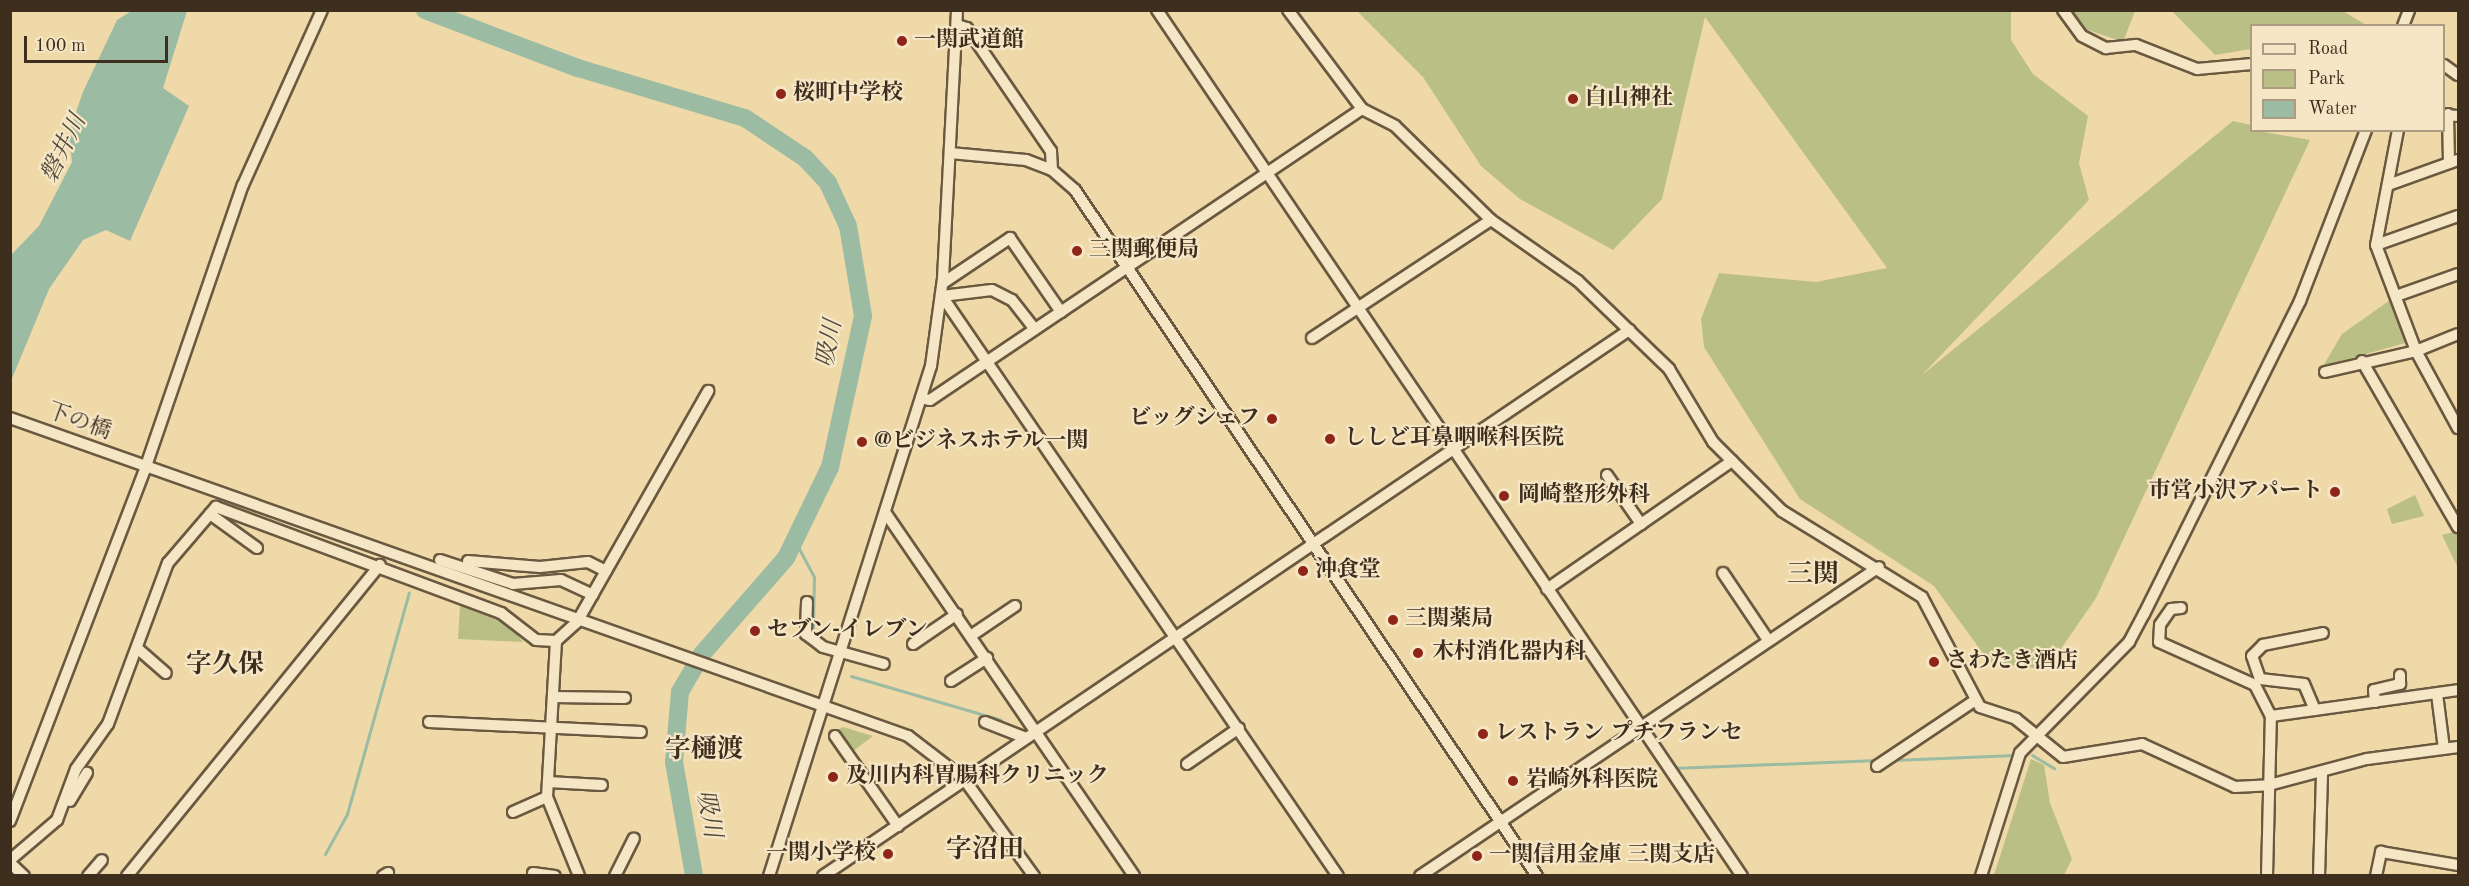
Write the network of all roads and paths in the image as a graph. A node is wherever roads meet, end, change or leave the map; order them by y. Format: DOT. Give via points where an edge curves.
graph roads {
  1 [pos="322,10"];
  2 [pos="957,10"];
  3 [pos="1157,10"];
  4 [pos="1288,10"];
  5 [pos="2063,10"];
  6 [pos="957,25"];
  7 [pos="2250,64"];
  8 [pos="2445,66"];
  9 [pos="2458,75"];
  10 [pos="1362,109"];
  11 [pos="2450,115"];
  12 [pos="2365,132"];
  13 [pos="2398,132"];
  14 [pos="950,153"];
  15 [pos="2454,162"];
  16 [pos="1052,170"];
  17 [pos="1266,172"];
  18 [pos="2388,184"];
  19 [pos="2458,216"];
  20 [pos="1491,220"];
  21 [pos="2376,245"];
  22 [pos="1128,267"];
  23 [pos="2458,274"];
  24 [pos="943,283"];
  25 [pos="942,296"];
  26 [pos="2396,296"];
  27 [pos="1358,309"];
  28 [pos="1061,312"];
  29 [pos="1035,329"];
  30 [pos="1629,330"];
  31 [pos="2458,334"];
  32 [pos="1312,338"];
  33 [pos="2416,351"];
  34 [pos="989,361"];
  35 [pos="2361,362"];
  36 [pos="2325,372"];
  37 [pos="708,391"];
  38 [pos="921,398"];
  39 [pos="10,418"];
  40 [pos="2457,421"];
  41 [pos="1453,450"];
  42 [pos="1732,462"];
  43 [pos="146,466"];
  44 [pos="1607,475"];
  45 [pos="885,512"];
  46 [pos="210,514"];
  47 [pos="1641,524"];
  48 [pos="2458,527"];
  49 [pos="1314,544"];
  50 [pos="257,548"];
  51 [pos="440,560"];
  52 [pos="468,561"];
  53 [pos="380,565"];
  54 [pos="1879,567"];
  55 [pos="606,571"];
  56 [pos="1723,573"];
  57 [pos="1547,589"];
  58 [pos="592,595"];
  59 [pos="807,602"];
  60 [pos="1015,606"];
  61 [pos="2181,608"];
  62 [pos="957,614"];
  63 [pos="577,622"];
  64 [pos="2323,633"];
  65 [pos="972,635"];
  66 [pos="1176,636"];
  67 [pos="1768,640"];
  68 [pos="556,641"];
  69 [pos="913,644"];
  70 [pos="137,648"];
  71 [pos="841,652"];
  72 [pos="987,658"];
  73 [pos="884,664"];
  74 [pos="166,673"];
  75 [pos="2400,675"];
  76 [pos="951,681"];
  77 [pos="2458,690"];
  78 [pos="2437,693"];
  79 [pos="553,697"];
  80 [pos="625,698"];
  81 [pos="1974,701"];
  82 [pos="2375,702"];
  83 [pos="823,707"];
  84 [pos="2315,710"];
  85 [pos="2271,716"];
  86 [pos="429,722"];
  87 [pos="985,722"];
  88 [pos="1640,727"];
  89 [pos="551,728"];
  90 [pos="1239,728"];
  91 [pos="1037,731"];
  92 [pos="641,732"];
  93 [pos="2033,735"];
  94 [pos="835,736"];
  95 [pos="1026,738"];
  96 [pos="2458,747"];
  97 [pos="2444,749"];
  98 [pos="1187,764"];
  99 [pos="1877,766"];
  100 [pos="2322,772"];
  101 [pos="87,773"];
  102 [pos="964,779"];
  103 [pos="548,782"];
  104 [pos="2269,784"];
  105 [pos="602,785"];
  106 [pos="547,796"];
  107 [pos="64,801"];
  108 [pos="513,812"];
  109 [pos="10,820"];
  110 [pos="1500,822"];
  111 [pos="898,826"];
  112 [pos="634,838"];
  113 [pos="102,860"];
  114 [pos="10,862"];
  115 [pos="2458,865"];
  116 [pos="533,873"];
  117 [pos="24,876"];
  118 [pos="88,876"];
  119 [pos="127,876"];
  120 [pos="555,876"];
  121 [pos="579,876"];
  122 [pos="615,876"];
  123 [pos="769,876"];
  124 [pos="823,876"];
  125 [pos="1034,876"];
  126 [pos="1134,876"];
  127 [pos="1338,876"];
  128 [pos="1420,876"];
  129 [pos="1537,876"];
  130 [pos="1742,876"];
  131 [pos="1981,876"];
  132 [pos="2267,876"];
  133 [pos="2319,876"];
  134 [pos="2376,876"];
  1 -- 43 [label="street" via="243,185"];
  2 -- 6 [label="street"];
  3 -- 17 [label="street"];
  4 -- 10 [label="street"];
  5 -- 7 [label="street" via="2082,36 2106,48 2136,45 2197,69"];
  6 -- 14 [label="street"];
  6 -- 16 [label="street" via="967,28 1051,151"];
  8 -- 9 [label="street"];
  10 -- 17 [label="street"];
  10 -- 20 [label="street" via="1395,126"];
  11 -- 15 [label="street"];
  12 -- 93 [label="street" via="2300,301 2129,642"];
  13 -- 18 [label="street"];
  14 -- 16 [label="street" via="1026,160"];
  14 -- 24 [label="street"];
  15 -- 18 [label="street"];
  16 -- 22 [label="street" via="1076,190"];
  17 -- 22 [label="street"];
  17 -- 27 [label="street"];
  18 -- 21 [label="street"];
  19 -- 21 [label="street"];
  20 -- 27 [label="street"];
  20 -- 30 [label="street" via="1578,280"];
  21 -- 26 [label="street"];
  22 -- 28 [label="street"];
  22 -- 49 [label="street"];
  23 -- 26 [label="street"];
  24 -- 25 [label="street"];
  24 -- 28 [label="street" via="1010,238"];
  25 -- 29 [label="street" via="992,290 1012,300"];
  25 -- 34 [label="street"];
  25 -- 38 [label="street"];
  26 -- 33 [label="street"];
  27 -- 32 [label="street"];
  27 -- 41 [label="street"];
  28 -- 29 [label="street"];
  29 -- 34 [label="street"];
  30 -- 41 [label="street"];
  30 -- 42 [label="street" via="1683,386 1702,428"];
  31 -- 33 [label="street"];
  33 -- 35 [label="street"];
  33 -- 40 [label="street"];
  34 -- 38 [label="street" via="930,400"];
  34 -- 66 [label="street"];
  35 -- 36 [label="street"];
  35 -- 48 [label="street"];
  37 -- 55 [label="street"];
  38 -- 45 [label="street"];
  39 -- 43 [label="street, 下の橋"];
  41 -- 49 [label="street"];
  41 -- 57 [label="street"];
  42 -- 47 [label="street"];
  42 -- 54 [label="street" via="1782,511"];
  43 -- 63 [label="street, 下の橋"];
  43 -- 109 [label="street"];
  44 -- 47 [label="street"];
  45 -- 62 [label="street"];
  45 -- 71 [label="street"];
  46 -- 50 [label="street"];
  46 -- 53 [label="street" via="216,507"];
  46 -- 70 [label="street" via="168,563"];
  47 -- 57 [label="street"];
  49 -- 66 [label="street"];
  49 -- 110 [label="street"];
  51 -- 58 [label="street" via="513,584 561,580"];
  52 -- 55 [label="street" via="540,567 588,562"];
  53 -- 68 [label="street" via="501,613 536,640"];
  53 -- 119 [label="street"];
  54 -- 67 [label="street"];
  54 -- 81 [label="street" via="1922,597"];
  55 -- 58 [label="street"];
  56 -- 67 [label="street"];
  57 -- 88 [label="street"];
  58 -- 63 [label="street"];
  59 -- 71 [label="street" via="806,634"];
  60 -- 65 [label="street"];
  61 -- 85 [label="street" via="2171,609 2160,625 2159,642 2255,685"];
  62 -- 65 [label="street"];
  62 -- 69 [label="street"];
  63 -- 68 [label="street"];
  63 -- 83 [label="street, 下の橋"];
  64 -- 84 [label="street" via="2263,645 2252,656 2260,679 2304,684"];
  65 -- 72 [label="street"];
  66 -- 90 [label="street"];
  66 -- 91 [label="street"];
  67 -- 88 [label="street"];
  68 -- 79 [label="street"];
  70 -- 74 [label="street"];
  70 -- 107 [label="street" via="108,724 75,769"];
  71 -- 73 [label="street"];
  71 -- 83 [label="street"];
  72 -- 76 [label="street"];
  72 -- 91 [label="street"];
  75 -- 82 [label="street" via="2400,684 2374,690"];
  77 -- 78 [label="street"];
  78 -- 82 [label="street"];
  78 -- 97 [label="street"];
  79 -- 80 [label="street"];
  79 -- 89 [label="street"];
  81 -- 93 [label="street" via="2016,719"];
  81 -- 99 [label="street"];
  82 -- 84 [label="street"];
  83 -- 102 [label="street, 下の橋" via="908,736"];
  83 -- 123 [label="street"];
  84 -- 85 [label="street"];
  85 -- 104 [label="street"];
  86 -- 89 [label="street"];
  87 -- 95 [label="street"];
  88 -- 110 [label="street"];
  88 -- 130 [label="street"];
  89 -- 92 [label="street"];
  89 -- 103 [label="street"];
  90 -- 98 [label="street"];
  90 -- 127 [label="street"];
  91 -- 95 [label="street"];
  91 -- 126 [label="street"];
  93 -- 104 [label="street" via="2063,757 2142,744 2220,782"];
  93 -- 131 [label="street" via="2010,777"];
  94 -- 111 [label="street"];
  95 -- 102 [label="street"];
  96 -- 97 [label="street"];
  97 -- 100 [label="street" via="2367,759"];
  100 -- 104 [label="street"];
  100 -- 133 [label="street"];
  101 -- 107 [label="street"];
  102 -- 111 [label="street"];
  102 -- 125 [label="street, 下の橋"];
  103 -- 105 [label="street"];
  103 -- 106 [label="street"];
  104 -- 132 [label="street"];
  106 -- 108 [label="street"];
  106 -- 121 [label="street"];
  107 -- 114 [label="street" via="57,820"];
  110 -- 128 [label="street"];
  110 -- 129 [label="street"];
  111 -- 124 [label="street"];
  112 -- 122 [label="street"];
  113 -- 118 [label="street"];
  114 -- 117 [label="street"];
  115 -- 134 [label="street" via="2381,852"];
  116 -- 120 [label="street"];
}
